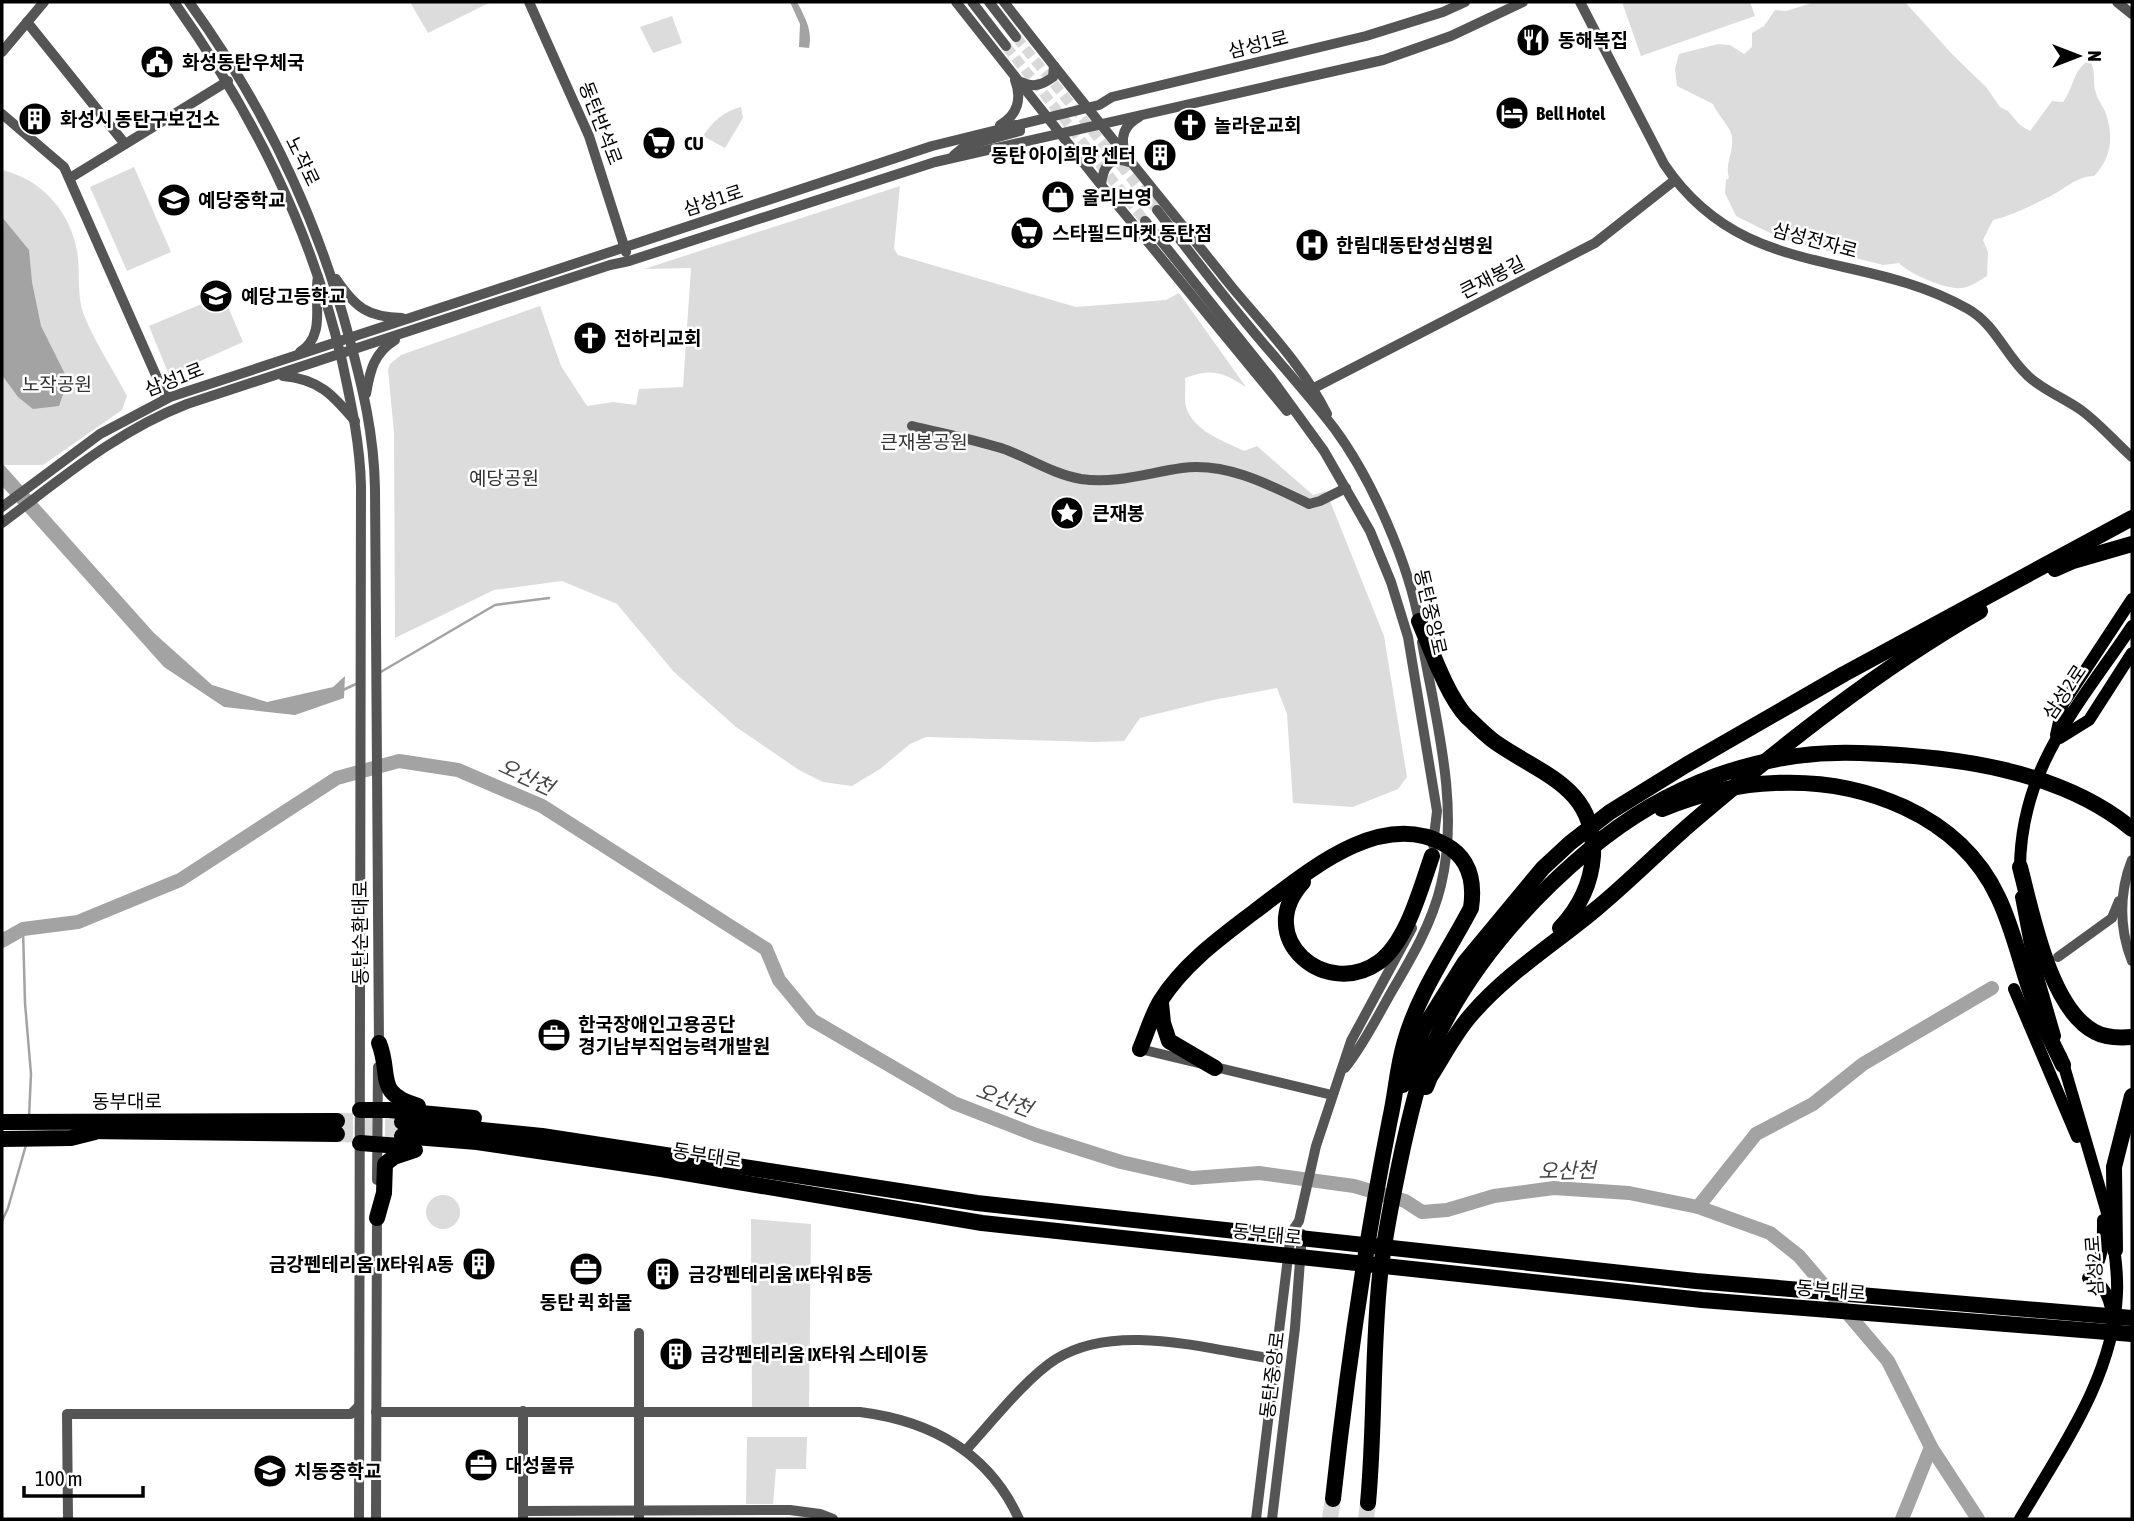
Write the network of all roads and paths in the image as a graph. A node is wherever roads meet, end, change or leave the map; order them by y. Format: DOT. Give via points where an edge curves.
graph roads {
  1 [pos="44,2"];
  2 [pos="174,2"];
  3 [pos="189,2"];
  4 [pos="529,2"];
  5 [pos="956,2"];
  6 [pos="972,2"];
  7 [pos="989,2"];
  8 [pos="1004,2"];
  9 [pos="1465,2"];
  10 [pos="1523,2"];
  11 [pos="1580,2"];
  12 [pos="2117,2"];
  13 [pos="2132,14"];
  14 [pos="27,22"];
  15 [pos="1016,37"];
  16 [pos="207,38"];
  17 [pos="1006,46"];
  18 [pos="2,52"];
  19 [pos="1054,66"];
  20 [pos="1015,77"];
  21 [pos="228,81"];
  22 [pos="1087,108"];
  23 [pos="1150,111"];
  24 [pos="2,114"];
  25 [pos="1047,117"];
  26 [pos="1099,124"];
  27 [pos="1015,125"];
  28 [pos="991,130"];
  29 [pos="1059,133"];
  30 [pos="125,144"];
  31 [pos="951,157"];
  32 [pos="1129,162"];
  33 [pos="70,178"];
  34 [pos="1675,180"];
  35 [pos="1101,185"];
  36 [pos="1157,210"];
  37 [pos="1144,221"];
  38 [pos="618,230"];
  39 [pos="645,240"];
  40 [pos="625,247"];
  41 [pos="629,261"];
  42 [pos="330,270"];
  43 [pos="318,274"];
  44 [pos="332,297"];
  45 [pos="409,318"];
  46 [pos="413,330"];
  47 [pos="350,338"];
  48 [pos="337,342"];
  49 [pos="353,350"];
  50 [pos="340,354"];
  51 [pos="286,358"];
  52 [pos="277,375"];
  53 [pos="360,379"];
  54 [pos="346,381"];
  55 [pos="1314,388"];
  56 [pos="365,396"];
  57 [pos="166,398"];
  58 [pos="356,422"];
  59 [pos="912,426"];
  60 [pos="1335,429"];
  61 [pos="1324,452"];
  62 [pos="2132,457"];
  63 [pos="1346,488"];
  64 [pos="2,508"];
  65 [pos="2132,518"];
  66 [pos="5,520"];
  67 [pos="2132,542"];
  68 [pos="2108,547"];
  69 [pos="2012,582"];
  70 [pos="2132,599"];
  71 [pos="1419,621"];
  72 [pos="2132,626"];
  73 [pos="2132,653"];
  74 [pos="2054,741"];
  75 [pos="1991,764"];
  76 [pos="2095,799"];
  77 [pos="2126,814"];
  78 [pos="2132,829"];
  79 [pos="1432,856"];
  80 [pos="1329,858"];
  81 [pos="2132,860"];
  82 [pos="1576,861"];
  83 [pos="2020,867"];
  84 [pos="1523,891"];
  85 [pos="2124,892"];
  86 [pos="2112,918"];
  87 [pos="2124,929"];
  88 [pos="2025,953"];
  89 [pos="1535,956"];
  90 [pos="2058,957"];
  91 [pos="2132,961"];
  92 [pos="2014,989"];
  93 [pos="1160,1001"];
  94 [pos="2132,1037"];
  95 [pos="379,1043"];
  96 [pos="1140,1049"];
  97 [pos="2063,1065"];
  98 [pos="1215,1068"];
  99 [pos="1341,1073"];
  100 [pos="1332,1095"];
  101 [pos="2132,1096"];
  102 [pos="360,1110"];
  103 [pos="378,1110"];
  104 [pos="2,1113"];
  105 [pos="444,1114"];
  106 [pos="1391,1117"];
  107 [pos="2,1122"];
  108 [pos="72,1126"];
  109 [pos="337,1128"];
  110 [pos="2,1130"];
  111 [pos="2,1139"];
  112 [pos="1404,1142"];
  113 [pos="360,1143"];
  114 [pos="377,1144"];
  115 [pos="422,1147"];
  116 [pos="807,1176"];
  117 [pos="770,1186"];
  118 [pos="2102,1195"];
  119 [pos="377,1218"];
  120 [pos="1297,1233"];
  121 [pos="2115,1250"];
  122 [pos="2132,1318"];
  123 [pos="2113,1320"];
  124 [pos="639,1333"];
  125 [pos="2132,1335"];
  126 [pos="1275,1359"];
  127 [pos="639,1410"];
  128 [pos="523,1411"];
  129 [pos="376,1412"];
  130 [pos="355,1418"];
  131 [pos="966,1450"];
  132 [pos="1332,1499"];
  133 [pos="1368,1503"];
  134 [pos="639,1514"];
  135 [pos="523,1515"];
  136 [pos="711,1515"];
  137 [pos="68,1519"];
  138 [pos="359,1519"];
  139 [pos="376,1519"];
  140 [pos="833,1519"];
  141 [pos="1019,1519"];
  142 [pos="1256,1519"];
  143 [pos="1272,1519"];
  144 [pos="2020,1519"];
  1 -- 14 [label="street"];
  2 -- 16 [label="street, 노작로"];
  3 -- 16 [label="street, 노작로"];
  4 -- 38 [label="street, 동탄반석로" via="589,136"];
  5 -- 20 [label="street"];
  6 -- 17 [label="street"];
  7 -- 15 [label="street"];
  8 -- 19 [label="street"];
  9 -- 22 [label="street, 삼성1로" via="1366,36 1112,97"];
  10 -- 23 [label="street, 삼성1로" via="1406,53"];
  11 -- 34 [label="street, 삼성전자로"];
  12 -- 13 [label="street"];
  14 -- 18 [label="street"];
  14 -- 30 [label="street"];
  16 -- 21 [label="street, 노작로"];
  16 -- 42 [label="street, 노작로" via="248,93 284,159"];
  19 -- 20 [label="street" via="1053,77 1042,84 1028,86"];
  19 -- 22 [label="street"];
  20 -- 25 [label="street"];
  20 -- 28 [label="street" via="1018,104 1007,121"];
  21 -- 30 [label="street"];
  21 -- 43 [label="street, 노작로" via="280,178"];
  22 -- 25 [label="street, 삼성1로"];
  22 -- 26 [label="street"];
  23 -- 26 [label="street, 삼성1로"];
  23 -- 32 [label="street" via="1126,127 1122,145"];
  24 -- 33 [label="street" via="64,167"];
  25 -- 27 [label="street, 삼성1로"];
  25 -- 29 [label="street"];
  26 -- 29 [label="street, 삼성1로"];
  26 -- 32 [label="street"];
  27 -- 28 [label="street, 삼성1로"];
  27 -- 31 [label="street" via="1020,131 965,146"];
  28 -- 39 [label="street, 삼성1로"];
  29 -- 31 [label="street, 삼성1로"];
  29 -- 35 [label="street"];
  30 -- 33 [label="street"];
  31 -- 41 [label="street, 삼성1로"];
  32 -- 35 [label="street" via="1110,163 1102,173"];
  32 -- 55 [label="street"];
  33 -- 57 [label="street"];
  34 -- 55 [label="street, 큰재봉길" via="1595,243"];
  34 -- 62 [label="street, 삼성전자로" via="1726,226 1767,247 1908,282 1970,310 1992,328 2027,375 2081,410"];
  35 -- 61 [label="street" via="1264,386"];
  36 -- 60 [label="street, 동탄중앙로"];
  37 -- 61 [label="street" via="1271,378"];
  38 -- 39 [label="street"];
  38 -- 40 [label="street, 동탄반석로"];
  39 -- 40 [label="street, 삼성1로"];
  40 -- 41 [label="street, 동탄반석로"];
  40 -- 45 [label="street, 삼성1로"];
  41 -- 46 [label="street, 삼성1로"];
  42 -- 44 [label="street, 노작로"];
  42 -- 45 [label="street" via="362,309"];
  43 -- 44 [label="street, 노작로"];
  43 -- 51 [label="street" via="313,339 304,350"];
  44 -- 47 [label="street, 노작로"];
  44 -- 48 [label="street, 노작로"];
  45 -- 47 [label="street, 삼성1로"];
  46 -- 49 [label="street, 삼성1로"];
  46 -- 56 [label="street" via="374,359"];
  47 -- 48 [label="street, 삼성1로"];
  47 -- 49 [label="street, 노작로"];
  48 -- 50 [label="street, 노작로"];
  48 -- 51 [label="street, 삼성1로"];
  49 -- 50 [label="street, 삼성1로"];
  49 -- 53 [label="street, 동탄순환대로"];
  50 -- 52 [label="street, 삼성1로"];
  50 -- 54 [label="street, 동탄순환대로"];
  51 -- 57 [label="street, 삼성1로"];
  52 -- 58 [label="street" via="304,379 325,389"];
  52 -- 66 [label="street, 삼성1로" via="152,419 97,451"];
  53 -- 54 [label="street" via="351,374"];
  53 -- 56 [label="street, 동탄순환대로"];
  54 -- 58 [label="street, 동탄순환대로"];
  55 -- 60 [label="street"];
  56 -- 95 [label="street, 동탄순환대로" via="374,457"];
  57 -- 64 [label="street, 삼성1로" via="100,434"];
  58 -- 102 [label="street, 동탄순환대로" via="361,486"];
  59 -- 63 [label="street" via="1002,448 1077,478 1110,481 1199,467 1255,478 1309,504"];
  60 -- 71 [label="street, 동탄중앙로" via="1388,528"];
  61 -- 63 [label="street, 동탄중앙로"];
  63 -- 79 [label="street, 동탄중앙로" via="1370,531 1408,637 1437,811"];
  65 -- 69 [label="highway"];
  67 -- 68 [label="highway"];
  68 -- 69 [label="highway" via="2077,554"];
  68 -- 89 [label="highway" via="2044,574 1866,683 1786,744"];
  69 -- 84 [label="highway" via="1643,790 1570,843"];
  70 -- 74 [label="main road" via="2063,704"];
  71 -- 89 [label="highway" via="1465,714 1493,741 1574,794 1588,817 1593,844 1588,886 1572,915"];
  71 -- 99 [label="street, 동탄중앙로" via="1448,803 1443,874 1420,943 1361,1048"];
  72 -- 74 [label="main road, 삼성2로"];
  73 -- 74 [label="main road" via="2088,720"];
  74 -- 83 [label="main road, 삼성2로" via="2031,793"];
  75 -- 76 [label="highway"];
  75 -- 76 [label="highway" via="2051,777"];
  75 -- 82 [label="highway" via="1836,752 1761,762 1667,797 1617,827"];
  75 -- 84 [label="highway" via="1880,746 1789,748 1719,769 1634,806"];
  76 -- 77 [label="highway"];
  76 -- 78 [label="highway"];
  79 -- 80 [label="highway" via="1416,903 1394,945 1364,970 1338,973 1304,962 1286,923 1299,887"];
  79 -- 99 [label="street, 동탄중앙로" via="1421,909 1368,1006"];
  80 -- 93 [label="highway" via="1198,957"];
  80 -- 106 [label="highway" via="1364,841 1419,835 1452,848 1471,874 1471,908 1420,998 1399,1061"];
  81 -- 85 [label="street"];
  82 -- 88 [label="highway" via="1638,819 1712,792 1773,783 1814,783 1871,794 1920,814 1953,838 1979,866"];
  82 -- 112 [label="highway" via="1538,895 1459,995 1427,1059"];
  83 -- 88 [label="main road, 삼성2로"];
  83 -- 94 [label="highway" via="2040,944 2065,1003 2093,1031"];
  84 -- 106 [label="highway" via="1465,962 1423,1029"];
  85 -- 86 [label="street"];
  85 -- 87 [label="street"];
  86 -- 87 [label="street"];
  86 -- 90 [label="street"];
  87 -- 91 [label="street"];
  88 -- 97 [label="highway"];
  89 -- 112 [label="highway" via="1470,1016 1430,1077"];
  92 -- 118 [label="main road"];
  93 -- 96 [label="highway"];
  93 -- 98 [label="highway" via="1169,1041"];
  95 -- 103 [label="street, 동탄순환대로"];
  95 -- 105 [label="highway" via="389,1089 404,1102"];
  96 -- 98 [label="street"];
  97 -- 118 [label="main road, 삼성2로"];
  98 -- 100 [label="street"];
  99 -- 100 [label="street, 동탄중앙로"];
  100 -- 120 [label="street, 동탄중앙로"];
  101 -- 121 [label="highway" via="2114,1167"];
  102 -- 103 [label="highway"];
  102 -- 113 [label="street, 동탄순환대로"];
  103 -- 105 [label="highway"];
  103 -- 114 [label="street, 동탄순환대로"];
  104 -- 108 [label="highway"];
  105 -- 116 [label="highway" via="747,1161"];
  106 -- 132 [label="highway" via="1361,1277"];
  107 -- 108 [label="highway, 동부대로"];
  108 -- 109 [label="highway, 동부대로"];
  108 -- 110 [label="highway, 동부대로"];
  108 -- 111 [label="highway"];
  112 -- 133 [label="highway" via="1380,1276"];
  113 -- 114 [label="highway"];
  113 -- 130 [label="street, 동탄순환대로" via="359,1406"];
  114 -- 115 [label="highway"];
  114 -- 119 [label="street, 동탄순환대로"];
  115 -- 117 [label="highway" via="727,1189"];
  115 -- 119 [label="highway" via="385,1164"];
  116 -- 117 [label="highway, 동부대로" via="542,1136 402,1129"];
  116 -- 122 [label="highway, 동부대로" via="977,1203 1696,1281"];
  117 -- 125 [label="highway, 동부대로" via="982,1223 1702,1300"];
  118 -- 121 [label="main road, 삼성2로"];
  118 -- 123 [label="main road" via="2102,1254 2088,1278 2106,1291"];
  119 -- 129 [label="street, 동탄순환대로"];
  120 -- 126 [label="street"];
  120 -- 143 [label="street, 동탄중앙로" via="1295,1328"];
  121 -- 123 [label="main road, 삼성2로"];
  123 -- 144 [label="main road, 삼성2로" via="2094,1388"];
  124 -- 127 [label="street"];
  126 -- 131 [label="street" via="1125,1339 1085,1346 1056,1359 1034,1377"];
  126 -- 142 [label="street"];
  127 -- 128 [label="street"];
  127 -- 131 [label="street" via="860,1412 925,1428"];
  127 -- 134 [label="street"];
  128 -- 129 [label="street"];
  128 -- 135 [label="street"];
  129 -- 139 [label="street, 동탄순환대로"];
  130 -- 137 [label="street" via="67,1414"];
  130 -- 138 [label="street"];
  131 -- 141 [label="street" via="993,1478"];
  134 -- 135 [label="street"];
  134 -- 136 [label="street"];
  136 -- 140 [label="street" via="790,1510"];
}
